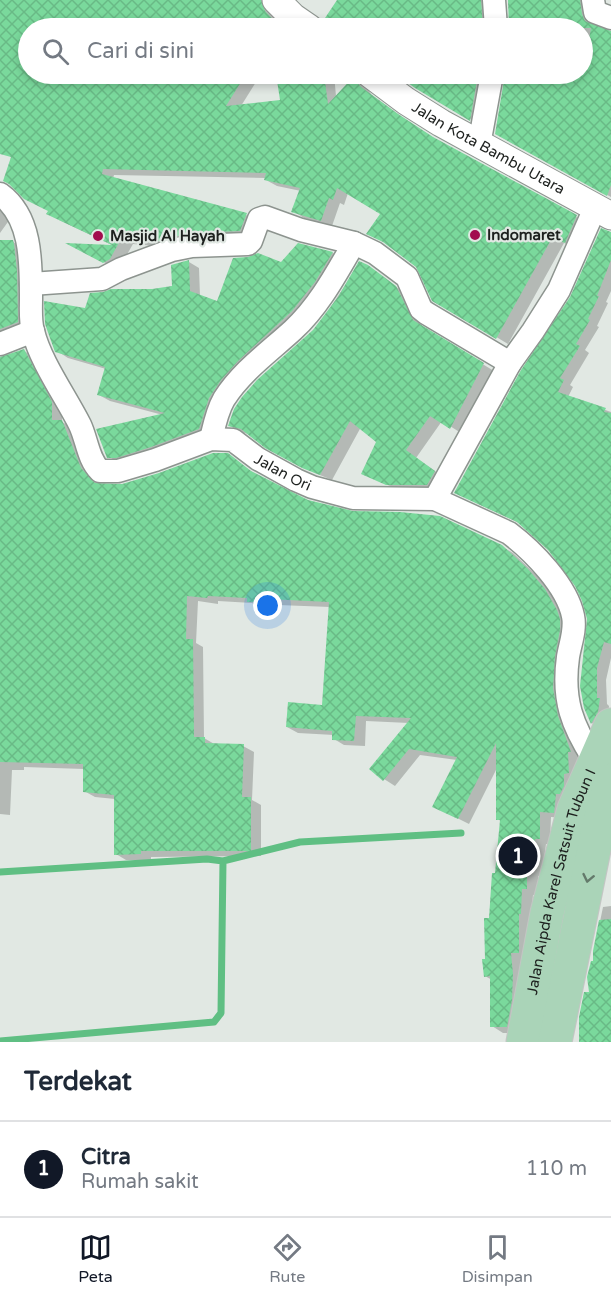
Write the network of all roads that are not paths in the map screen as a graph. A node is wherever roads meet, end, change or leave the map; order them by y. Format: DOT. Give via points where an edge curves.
graph roads {
  1 [pos="276,0"];
  2 [pos="494,0"];
  3 [pos="593,0"];
  4 [pos="293,18"];
  5 [pos="495,18"];
  6 [pos="611,18"];
  7 [pos="383,84"];
  8 [pos="490,84"];
  9 [pos="479,145"];
  10 [pos="0,194"];
  11 [pos="606,212"];
  12 [pos="354,243"];
  13 [pos="31,284"];
  14 [pos="33,331"];
  15 [pos="0,344"];
  16 [pos="510,363"];
  17 [pos="211,439"];
  18 [pos="435,499"];
  19 [pos="611,725"];
  20 [pos="603,771"];
  21 [pos="605,831"];
  22 [pos="523,1042"];
  23 [pos="555,1042"];
  1 -- 4 [label="street"];
  2 -- 5 [label="street"];
  3 -- 6 [label="street" via="595,12"];
  7 -- 9 [label="street, Jalan Kota Bambu Utara"];
  8 -- 9 [label="street"];
  9 -- 11 [label="street, Jalan Kota Bambu Utara"];
  10 -- 13 [label="street" via="19,214 27,235"];
  11 -- 16 [label="street" via="538,325"];
  12 -- 13 [label="street" via="265,217 259,219 248,244 192,246 172,250 102,279"];
  12 -- 16 [label="street" via="407,277 426,313"];
  12 -- 17 [label="street" via="328,289 224,400"];
  13 -- 14 [label="street"];
  14 -- 15 [label="street"];
  14 -- 17 [label="street" via="100,471 118,471"];
  16 -- 18 [label="street"];
  17 -- 18 [label="street, Jalan Ori" via="233,440 296,480 353,498"];
  18 -- 20 [label="street, Jalan Ori" via="509,533 564,591 574,618 565,679 567,702 580,737"];
  19 -- 20 [label="main road, Jalan Aipda Karel Satsuit Tubun I"];
  20 -- 21 [label="main road, Jalan Aipda Karel Satsuit Tubun I"];
  20 -- 22 [label="main road, Jalan Aipda Karel Satsuit Tubun I" via="574,809 547,913"];
  21 -- 23 [label="main road, Jalan Aipda Karel Satsuit Tubun I, one-way"];
}
